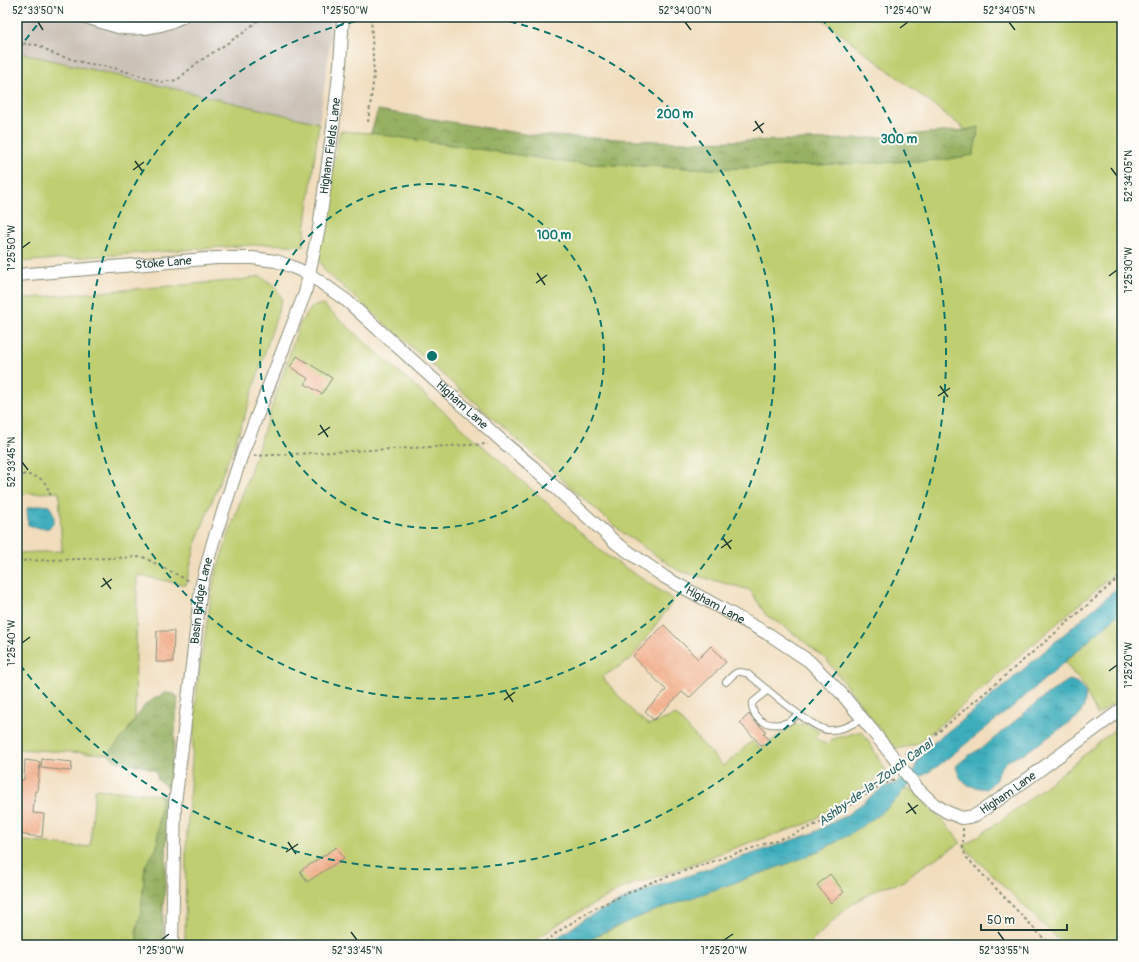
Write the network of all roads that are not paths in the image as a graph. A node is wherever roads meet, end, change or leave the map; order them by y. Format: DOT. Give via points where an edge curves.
graph roads {
  1 [pos="85,17"];
  2 [pos="182,17"];
  3 [pos="343,17"];
  4 [pos="309,274"];
  5 [pos="17,275"];
  6 [pos="726,682"];
  7 [pos="768,690"];
  8 [pos="1122,709"];
  9 [pos="798,714"];
  10 [pos="863,719"];
  11 [pos="172,945"];
  1 -- 2 [label="street" via="119,27 137,28 156,27"];
  3 -- 4 [label="street, Higham Fields Lane" via="336,105 319,228"];
  4 -- 5 [label="street, Stoke Lane" via="276,261 217,258"];
  4 -- 10 [label="street, Higham Lane" via="347,301 616,543 666,578 753,625 809,661"];
  4 -- 11 [label="street, Basin Bridge Lane" via="305,293 241,457 201,587 175,804"];
  6 -- 7 [label="lane" via="734,674 743,672"];
  7 -- 9 [label="lane"];
  7 -- 9 [label="lane" via="754,702 754,715 763,722 778,724 788,722"];
  8 -- 10 [label="street, Higham Lane, bridge" via="986,809 974,816 962,818 934,804 917,788"];
  9 -- 10 [label="lane" via="826,730 836,730"];
}
